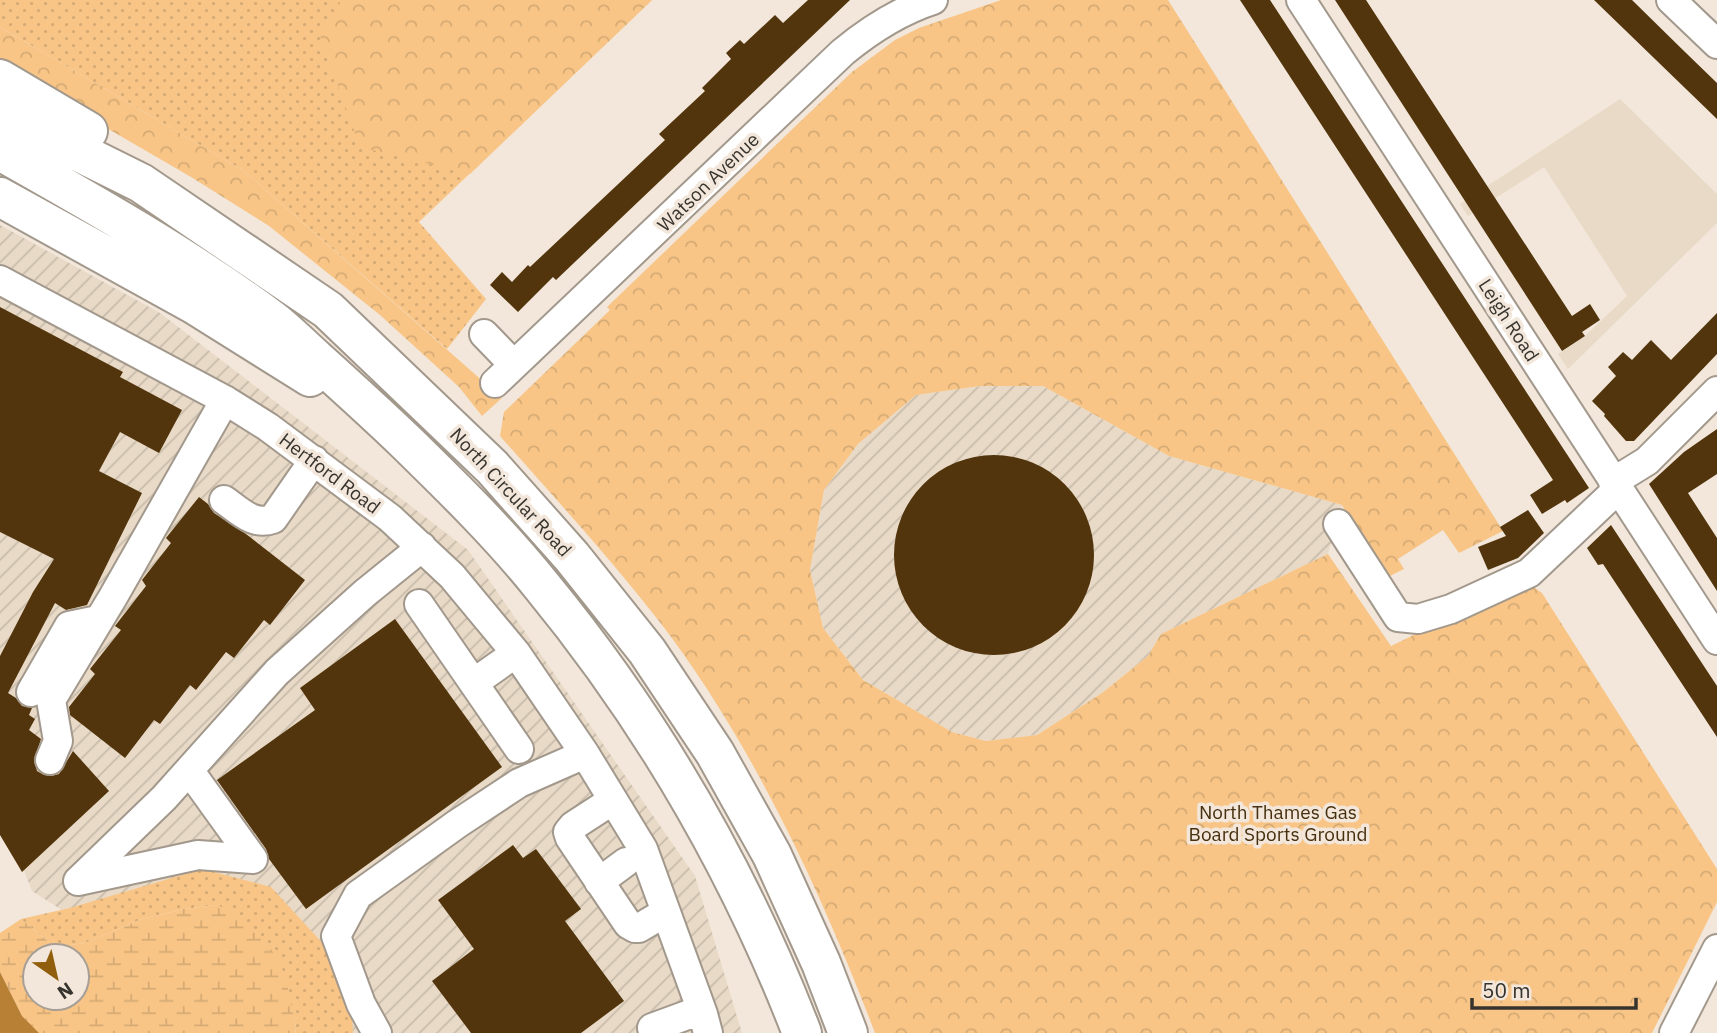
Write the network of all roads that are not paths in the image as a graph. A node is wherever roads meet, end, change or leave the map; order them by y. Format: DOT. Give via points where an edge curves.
graph roads {
  1 [pos="933,0"];
  2 [pos="1301,0"];
  3 [pos="1671,0"];
  4 [pos="1717,44"];
  5 [pos="0,79"];
  6 [pos="0,113"];
  7 [pos="0,151"];
  8 [pos="0,197"];
  9 [pos="0,280"];
  10 [pos="328,310"];
  11 [pos="484,334"];
  12 [pos="1717,391"];
  13 [pos="225,400"];
  14 [pos="373,410"];
  15 [pos="314,460"];
  16 [pos="1615,485"];
  17 [pos="224,500"];
  18 [pos="1338,524"];
  19 [pos="422,547"];
  20 [pos="419,604"];
  21 [pos="98,621"];
  22 [pos="1717,640"];
  23 [pos="516,653"];
  24 [pos="475,682"];
  25 [pos="31,692"];
  26 [pos="519,749"];
  27 [pos="585,754"];
  28 [pos="50,760"];
  29 [pos="189,770"];
  30 [pos="613,800"];
  31 [pos="626,862"];
  32 [pos="599,882"];
  33 [pos="666,912"];
  34 [pos="1717,949"];
  35 [pos="705,1021"];
  36 [pos="652,1028"];
  37 [pos="377,1033"];
  38 [pos="802,1033"];
  39 [pos="849,1033"];
  40 [pos="1674,1033"];
  1 -- 11 [label="street, Watson Avenue" via="894,16 843,52 505,374"];
  2 -- 16 [label="street, Leigh Road"];
  3 -- 4 [label="street"];
  5 -- 10 [label="highway" via="188,191"];
  6 -- 10 [label="highway, North Circular Road" via="141,183"];
  7 -- 14 [label="highway, North Circular Road" via="165,248 272,320"];
  8 -- 14 [label="highway"];
  9 -- 13 [label="street, Hertford Road"];
  10 -- 39 [label="highway, North Circular Road" via="492,467 648,651 715,753 772,855"];
  12 -- 16 [label="street" via="1647,461"];
  13 -- 15 [label="street, Hertford Road"];
  13 -- 21 [label="street"];
  14 -- 38 [label="highway, North Circular Road" via="460,495 540,583 613,677 678,775 733,875"];
  15 -- 17 [label="street" via="273,519 250,519"];
  15 -- 19 [label="street, Hertford Road"];
  16 -- 18 [label="street" via="1532,571 1451,609 1418,619 1398,617"];
  16 -- 22 [label="street, Leigh Road"];
  19 -- 23 [label="street, Hertford Road"];
  19 -- 29 [label="street" via="277,672"];
  20 -- 24 [label="street"];
  21 -- 25 [label="street" via="69,626"];
  21 -- 28 [label="street" via="51,700 58,741"];
  23 -- 24 [label="street"];
  23 -- 27 [label="street, Hertford Road"];
  24 -- 26 [label="street"];
  27 -- 30 [label="street, Hertford Road"];
  27 -- 37 [label="street" via="519,783 358,895 336,936"];
  29 -- 29 [label="street" via="164,798 78,881 198,855 253,859"];
  30 -- 32 [label="street" via="568,832"];
  30 -- 33 [label="street, Hertford Road" via="643,849"];
  31 -- 32 [label="street"];
  32 -- 33 [label="street" via="635,928"];
  33 -- 35 [label="street, Hertford Road"];
  34 -- 40 [label="street"];
  35 -- 36 [label="street"];
}
